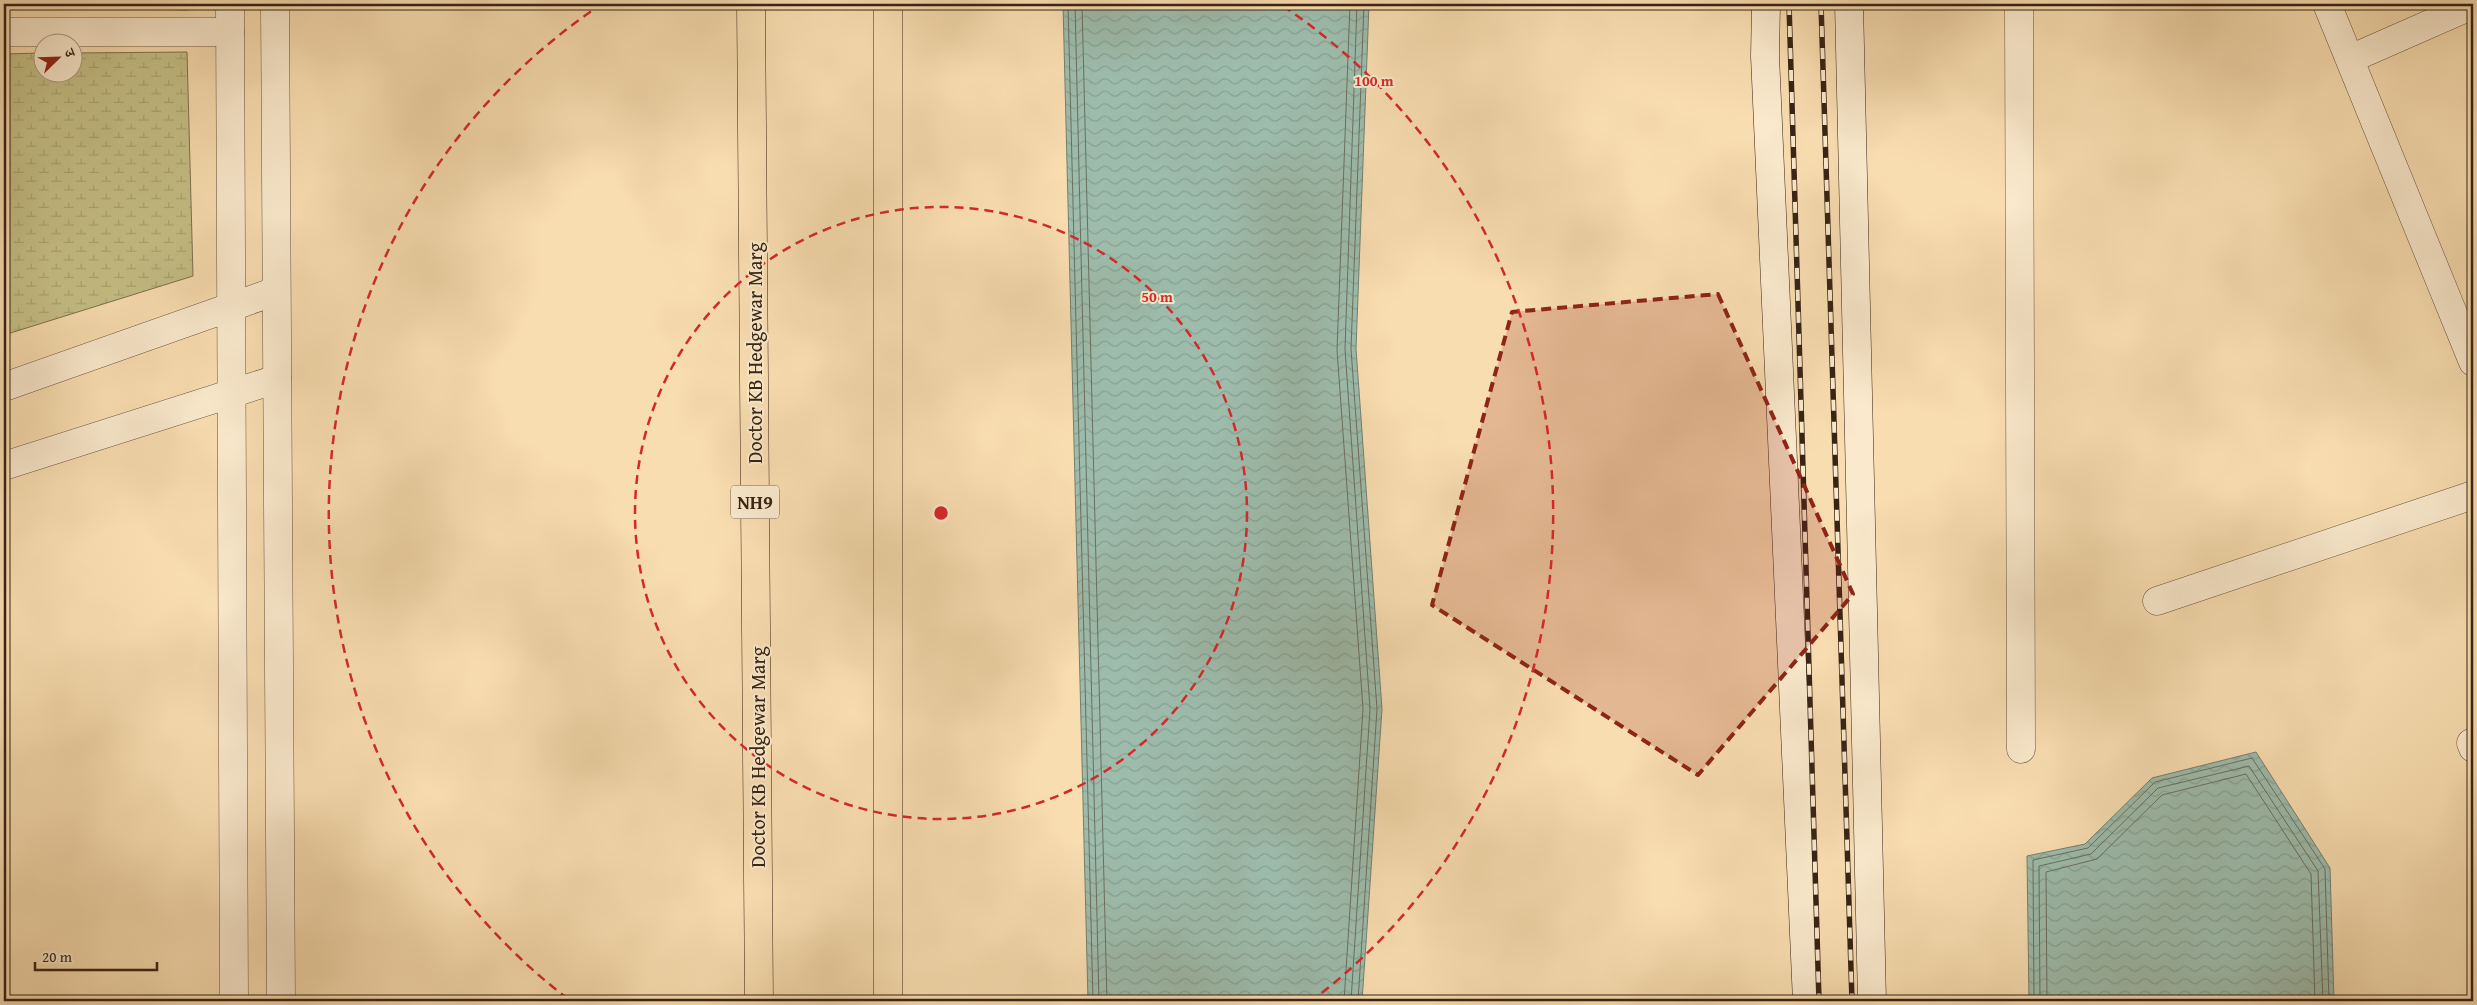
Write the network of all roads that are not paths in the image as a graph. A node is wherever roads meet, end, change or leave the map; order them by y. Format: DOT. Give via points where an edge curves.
graph roads {
  1 [pos="230,4"];
  2 [pos="275,4"];
  3 [pos="751,4"];
  4 [pos="888,4"];
  5 [pos="1766,4"];
  6 [pos="1849,4"];
  7 [pos="2019,4"];
  8 [pos="2327,4"];
  9 [pos="2473,5"];
  10 [pos="4,32"];
  11 [pos="230,32"];
  12 [pos="2350,59"];
  13 [pos="276,291"];
  14 [pos="231,309"];
  15 [pos="2473,362"];
  16 [pos="277,379"];
  17 [pos="4,387"];
  18 [pos="232,394"];
  19 [pos="4,466"];
  20 [pos="2473,495"];
  21 [pos="2157,601"];
  22 [pos="2021,750"];
  23 [pos="234,1001"];
  24 [pos="281,1001"];
  25 [pos="759,1001"];
  26 [pos="888,1001"];
  27 [pos="1807,1001"];
  28 [pos="1872,1001"];
  1 -- 11 [label="street"];
  2 -- 13 [label="street"];
  3 -- 25 [label="highway, Doctor KB Hedgewar Marg / NH9"];
  4 -- 26 [label="highway"];
  5 -- 27 [label="street" via="1765,56"];
  6 -- 28 [label="street"];
  7 -- 22 [label="street"];
  8 -- 12 [label="street"];
  9 -- 12 [label="street"];
  10 -- 11 [label="street"];
  11 -- 14 [label="street"];
  12 -- 15 [label="street"];
  13 -- 14 [label="street"];
  13 -- 16 [label="street"];
  14 -- 17 [label="street"];
  14 -- 18 [label="street"];
  16 -- 18 [label="street"];
  16 -- 24 [label="street"];
  18 -- 19 [label="street"];
  18 -- 23 [label="street"];
  20 -- 21 [label="street"];
}
